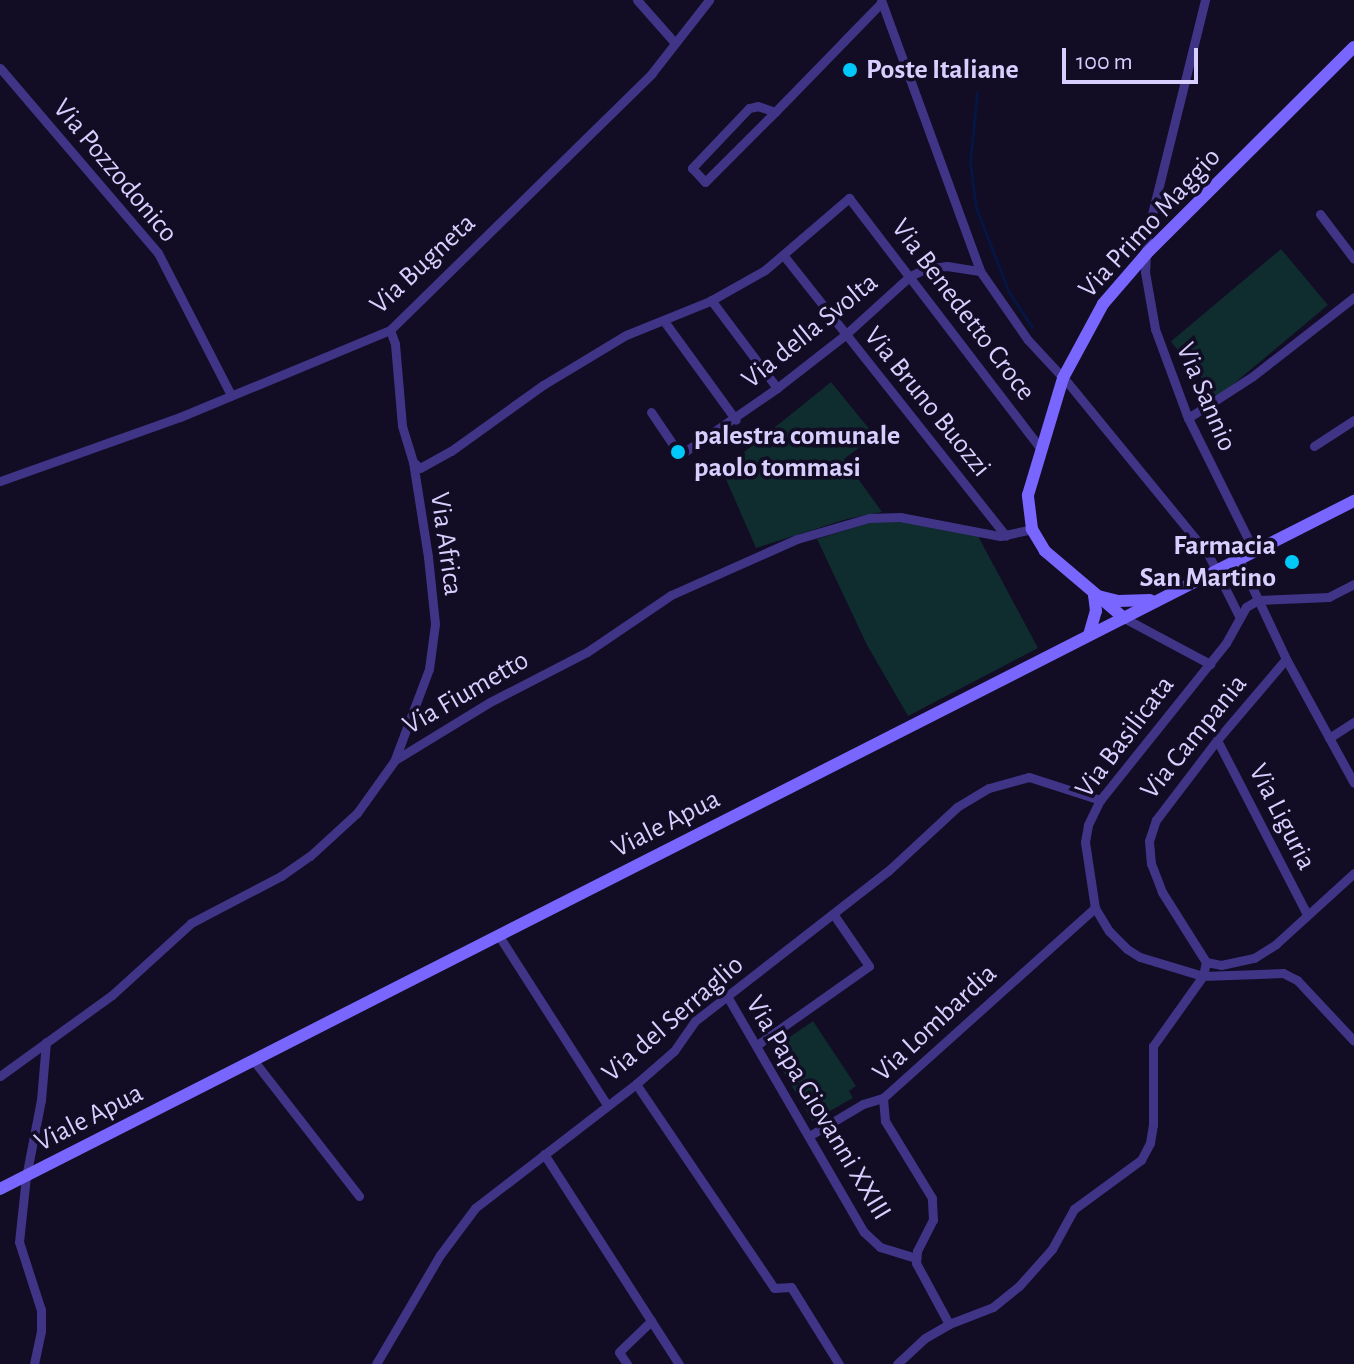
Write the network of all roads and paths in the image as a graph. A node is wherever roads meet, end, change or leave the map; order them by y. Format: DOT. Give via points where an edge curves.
graph roads {
  1 [pos="637,0"];
  2 [pos="709,0"];
  3 [pos="1205,0"];
  4 [pos="881,1"];
  5 [pos="675,43"];
  6 [pos="1354,47"];
  7 [pos="0,68"];
  8 [pos="775,112"];
  9 [pos="1320,214"];
  10 [pos="1147,253"];
  11 [pos="784,256"];
  12 [pos="1354,259"];
  13 [pos="980,271"];
  14 [pos="910,276"];
  15 [pos="1354,297"];
  16 [pos="711,300"];
  17 [pos="664,321"];
  18 [pos="390,330"];
  19 [pos="845,335"];
  20 [pos="1063,378"];
  21 [pos="777,388"];
  22 [pos="231,395"];
  23 [pos="651,412"];
  24 [pos="1188,418"];
  25 [pos="736,420"];
  26 [pos="1354,420"];
  27 [pos="1314,446"];
  28 [pos="1041,449"];
  29 [pos="413,462"];
  30 [pos="0,481"];
  31 [pos="1354,501"];
  32 [pos="1032,529"];
  33 [pos="1006,536"];
  34 [pos="1254,551"];
  35 [pos="1239,559"];
  36 [pos="1218,570"];
  37 [pos="1354,584"];
  38 [pos="1094,595"];
  39 [pos="1161,599"];
  40 [pos="1258,600"];
  41 [pos="1239,616"];
  42 [pos="1124,618"];
  43 [pos="1089,635"];
  44 [pos="1286,659"];
  45 [pos="1210,664"];
  46 [pos="1354,722"];
  47 [pos="1329,738"];
  48 [pos="1217,740"];
  49 [pos="395,760"];
  50 [pos="1354,783"];
  51 [pos="1100,800"];
  52 [pos="1354,873"];
  53 [pos="1095,908"];
  54 [pos="1307,914"];
  55 [pos="834,915"];
  56 [pos="499,936"];
  57 [pos="1254,958"];
  58 [pos="1206,962"];
  59 [pos="1258,972"];
  60 [pos="1203,976"];
  61 [pos="727,996"];
  62 [pos="1354,1041"];
  63 [pos="46,1042"];
  64 [pos="757,1045"];
  65 [pos="254,1061"];
  66 [pos="0,1076"];
  67 [pos="636,1084"];
  68 [pos="883,1098"];
  69 [pos="607,1105"];
  70 [pos="809,1136"];
  71 [pos="544,1154"];
  72 [pos="26,1177"];
  73 [pos="0,1189"];
  74 [pos="359,1196"];
  75 [pos="916,1258"];
  76 [pos="651,1321"];
  77 [pos="949,1324"];
  78 [pos="34,1364"];
  79 [pos="376,1364"];
  80 [pos="627,1364"];
  81 [pos="679,1364"];
  82 [pos="839,1364"];
  83 [pos="897,1364"];
  1 -- 5 [label="street"];
  2 -- 5 [label="street, Via Bugneta"];
  3 -- 10 [label="street, Via Sannio" via="1147,235"];
  4 -- 8 [label="street"];
  4 -- 13 [label="street"];
  5 -- 18 [label="street, Via Bugneta" via="652,73"];
  6 -- 10 [label="street, Via Primo Maggio"];
  7 -- 22 [label="street, Via Pozzodonico" via="153,246"];
  8 -- 8 [label="street" via="749,108 692,168 705,182"];
  9 -- 12 [label="street"];
  10 -- 20 [label="street, Via Primo Maggio" via="1103,304"];
  10 -- 24 [label="street, Via Sannio" via="1152,318"];
  11 -- 14 [label="street, Via Benedetto Croce" via="849,198"];
  11 -- 16 [label="street"];
  11 -- 19 [label="street, Via Bruno Buozzi"];
  13 -- 14 [label="street, Via della Svolta" via="947,266"];
  13 -- 20 [label="street" via="1028,340"];
  14 -- 19 [label="street, Via della Svolta"];
  14 -- 28 [label="street, Via Benedetto Croce"];
  15 -- 24 [label="street" via="1253,376"];
  16 -- 17 [label="street"];
  16 -- 21 [label="street"];
  17 -- 25 [label="street"];
  17 -- 29 [label="street" via="587,357 425,466 416,468"];
  18 -- 22 [label="street, Via Bugneta"];
  18 -- 29 [label="street, Via Africa" via="402,426"];
  19 -- 21 [label="street, Via della Svolta"];
  19 -- 33 [label="street, Via Bruno Buozzi"];
  20 -- 28 [label="street, Via Primo Maggio"];
  20 -- 36 [label="street"];
  21 -- 25 [label="street, Via della Svolta"];
  22 -- 30 [label="street, Via Bugneta"];
  23 -- 25 [label="street, Via della Svolta" via="680,455"];
  24 -- 34 [label="street, Via Sannio"];
  26 -- 27 [label="street"];
  28 -- 32 [label="street, Via Primo Maggio" via="1028,495"];
  29 -- 49 [label="street, Via Africa" via="434,639 429,669"];
  31 -- 34 [label="street, Viale Apua"];
  32 -- 33 [label="street, Via Fiumetto"];
  32 -- 38 [label="street" via="1045,551"];
  33 -- 49 [label="street, Via Fiumetto" via="888,516 797,539 671,595 587,652"];
  34 -- 35 [label="street, Viale Apua"];
  35 -- 36 [label="street, Viale Apua"];
  35 -- 40 [label="street"];
  36 -- 39 [label="street, Viale Apua"];
  36 -- 41 [label="street"];
  37 -- 40 [label="street" via="1329,597"];
  38 -- 39 [label="street" via="1118,601"];
  38 -- 42 [label="street"];
  38 -- 43 [label="street"];
  39 -- 42 [label="street, Viale Apua"];
  40 -- 41 [label="street, Via Basilicata"];
  40 -- 44 [label="street"];
  41 -- 45 [label="street, Via Basilicata"];
  42 -- 43 [label="street, Viale Apua"];
  42 -- 45 [label="street"];
  43 -- 56 [label="street, Viale Apua"];
  44 -- 47 [label="street"];
  44 -- 48 [label="street, Via Campania"];
  45 -- 51 [label="street, Via Basilicata"];
  46 -- 47 [label="street"];
  47 -- 50 [label="street"];
  48 -- 54 [label="street, Via Liguria"];
  48 -- 58 [label="street, Via Campania" via="1156,820 1149,841 1162,892"];
  49 -- 63 [label="street, Via Fiumetto" via="357,813 310,856 191,923 112,995"];
  51 -- 53 [label="street, Via Basilicata" via="1086,837"];
  51 -- 55 [label="street, Via del Serraglio" via="1036,778 989,788 946,815"];
  52 -- 54 [label="street"];
  53 -- 60 [label="street, Via Basilicata" via="1127,949"];
  53 -- 68 [label="street, Via Lombardia"];
  54 -- 57 [label="street"];
  55 -- 61 [label="street, Via del Serraglio"];
  55 -- 64 [label="street" via="869,966"];
  56 -- 65 [label="street, Viale Apua"];
  56 -- 69 [label="street"];
  57 -- 58 [label="street" via="1221,965"];
  57 -- 59 [label="street"];
  58 -- 60 [label="street"];
  59 -- 60 [label="street"];
  59 -- 62 [label="street" via="1283,973 1297,980"];
  60 -- 77 [label="street" via="1153,1046 1153,1125 1141,1160 1074,1209 1052,1249 1019,1286 993,1307"];
  61 -- 64 [label="street, Via Papa Giovanni XXIII"];
  61 -- 67 [label="street, Via del Serraglio" via="695,1021 674,1051"];
  63 -- 66 [label="street, Via Fiumetto"];
  63 -- 72 [label="street"];
  64 -- 70 [label="street, Via Papa Giovanni XXIII"];
  65 -- 72 [label="street, Viale Apua"];
  65 -- 74 [label="street"];
  67 -- 69 [label="street, Via del Serraglio"];
  67 -- 82 [label="street" via="774,1288 791,1287"];
  68 -- 70 [label="street"];
  68 -- 75 [label="street, Via Lombardia" via="885,1121 934,1206"];
  69 -- 71 [label="street, Via del Serraglio"];
  70 -- 75 [label="street, Via Papa Giovanni XXIII" via="872,1242"];
  71 -- 76 [label="street"];
  71 -- 79 [label="street, Via del Serraglio" via="462,1222"];
  72 -- 73 [label="street, Viale Apua"];
  72 -- 78 [label="street" via="19,1242 41,1310"];
  75 -- 77 [label="street" via="918,1271"];
  76 -- 80 [label="street" via="619,1352"];
  76 -- 81 [label="street"];
  77 -- 83 [label="street"];
}
